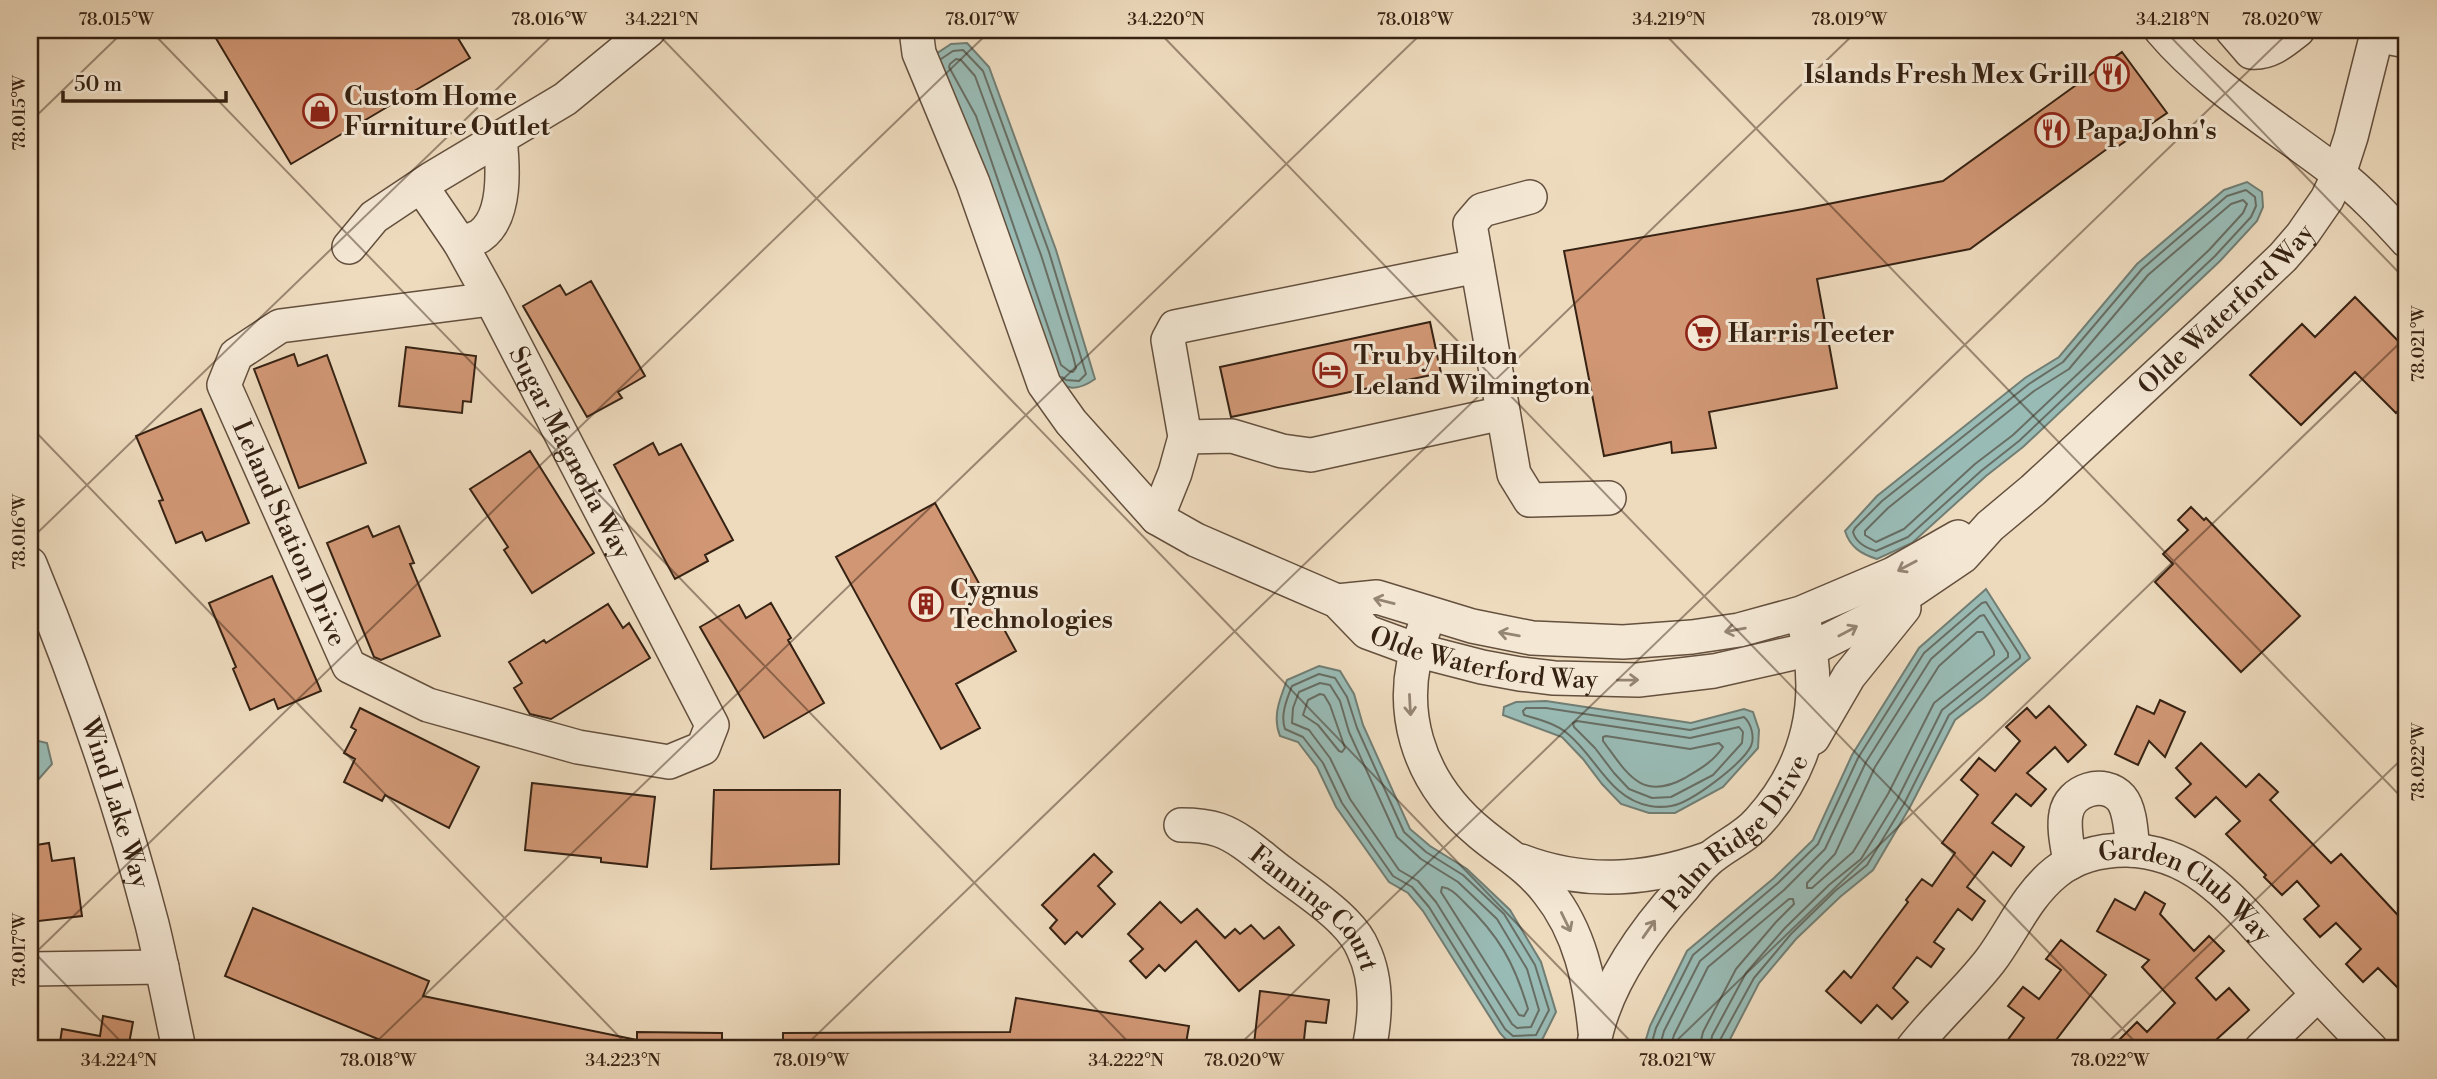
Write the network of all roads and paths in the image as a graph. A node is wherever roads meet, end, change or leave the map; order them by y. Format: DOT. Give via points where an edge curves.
graph roads {
  1 [pos="649,30"];
  2 [pos="916,30"];
  3 [pos="2161,30"];
  4 [pos="2232,30"];
  5 [pos="2298,30"];
  6 [pos="2384,34"];
  7 [pos="500,138"];
  8 [pos="2339,174"];
  9 [pos="421,186"];
  10 [pos="1530,197"];
  11 [pos="2407,241"];
  12 [pos="460,243"];
  13 [pos="349,247"];
  14 [pos="1477,266"];
  15 [pos="491,299"];
  16 [pos="1503,413"];
  17 [pos="1185,438"];
  18 [pos="1609,498"];
  19 [pos="1157,518"];
  20 [pos="1990,526"];
  21 [pos="30,564"];
  22 [pos="1931,580"];
  23 [pos="1337,601"];
  24 [pos="1801,613"];
  25 [pos="1430,615"];
  26 [pos="1811,649"];
  27 [pos="1416,650"];
  28 [pos="712,725"];
  29 [pos="1804,752"];
  30 [pos="1181,825"];
  31 [pos="2133,850"];
  32 [pos="1709,858"];
  33 [pos="1519,861"];
  34 [pos="2070,863"];
  35 [pos="162,967"];
  36 [pos="30,969"];
  37 [pos="2318,994"];
  38 [pos="1595,1041"];
  39 [pos="179,1049"];
  40 [pos="1369,1049"];
  41 [pos="1912,1049"];
  42 [pos="2261,1049"];
  43 [pos="2371,1049"];
  1 -- 7 [label="street" via="565,99"];
  2 -- 19 [label="street" via="919,53 973,183 1044,384 1071,422"];
  3 -- 8 [label="street" via="2194,65"];
  4 -- 5 [label="street" via="2251,52 2259,53"];
  6 -- 8 [label="street, Olde Waterford Way"];
  7 -- 9 [label="street"];
  7 -- 12 [label="street" via="503,173 497,213 481,235"];
  8 -- 11 [label="street"];
  8 -- 20 [label="street, Olde Waterford Way" via="2315,218 2283,257"];
  9 -- 12 [label="street, Sugar Magnolia Way"];
  9 -- 13 [label="street" via="374,217"];
  10 -- 14 [label="street" via="1482,210 1470,224"];
  12 -- 15 [label="street, Sugar Magnolia Way"];
  14 -- 16 [label="street"];
  14 -- 17 [label="street" via="1175,327 1168,340"];
  15 -- 28 [label="street, Sugar Magnolia Way"];
  15 -- 28 [label="street, Leland Station Drive" via="279,326 236,355 224,385 349,666 428,705 578,747 656,760 669,762 703,748"];
  16 -- 17 [label="street" via="1311,455 1232,436"];
  16 -- 18 [label="street" via="1514,474 1530,500"];
  17 -- 19 [label="street"];
  19 -- 23 [label="street" via="1196,540"];
  20 -- 22 [label="street, Olde Waterford Way" via="1964,556"];
  20 -- 24 [label="street, Olde Waterford Way, one-way"];
  21 -- 35 [label="street, Wind Lake Way" via="116,799"];
  26 -- 22 [label="street, Olde Waterford Way, one-way" via="1870,620"];
  22 -- 29 [label="street" via="1849,676"];
  25 -- 23 [label="street, Olde Waterford Way, one-way" via="1377,597"];
  23 -- 27 [label="street, Olde Waterford Way" via="1367,632"];
  24 -- 25 [label="street, Olde Waterford Way, one-way" via="1739,630 1623,642 1532,638"];
  24 -- 26 [label="street, Palm Ridge Drive"];
  25 -- 27 [label="street, Palm Ridge Drive"];
  27 -- 26 [label="street, Olde Waterford Way, one-way" via="1520,674 1638,680 1704,673"];
  26 -- 29 [label="street, Palm Ridge Drive" via="1814,673"];
  27 -- 33 [label="street, Palm Ridge Drive, one-way" via="1409,708 1429,770 1465,820"];
  29 -- 32 [label="street, Palm Ridge Drive" via="1758,823"];
  30 -- 40 [label="street, Fanning Court" via="1219,830 1238,840 1326,906 1354,933 1374,988"];
  31 -- 34 [label="street, Garden Club Way" via="2109,850"];
  31 -- 34 [label="street" via="2126,807 2113,792 2095,788 2078,796 2066,810"];
  31 -- 37 [label="street, Garden Club Way" via="2180,860 2216,886"];
  32 -- 33 [label="street" via="1665,872 1607,879 1563,874"];
  38 -- 32 [label="street, Palm Ridge Drive, one-way" via="1618,978 1640,941"];
  33 -- 38 [label="street, Palm Ridge Drive, one-way" via="1549,894 1578,946 1587,974"];
  34 -- 41 [label="street, Garden Club Way" via="2044,883 1990,961"];
  35 -- 36 [label="street"];
  35 -- 39 [label="street, Wind Lake Way"];
  37 -- 42 [label="street"];
  37 -- 43 [label="street, Garden Club Way"];
}
